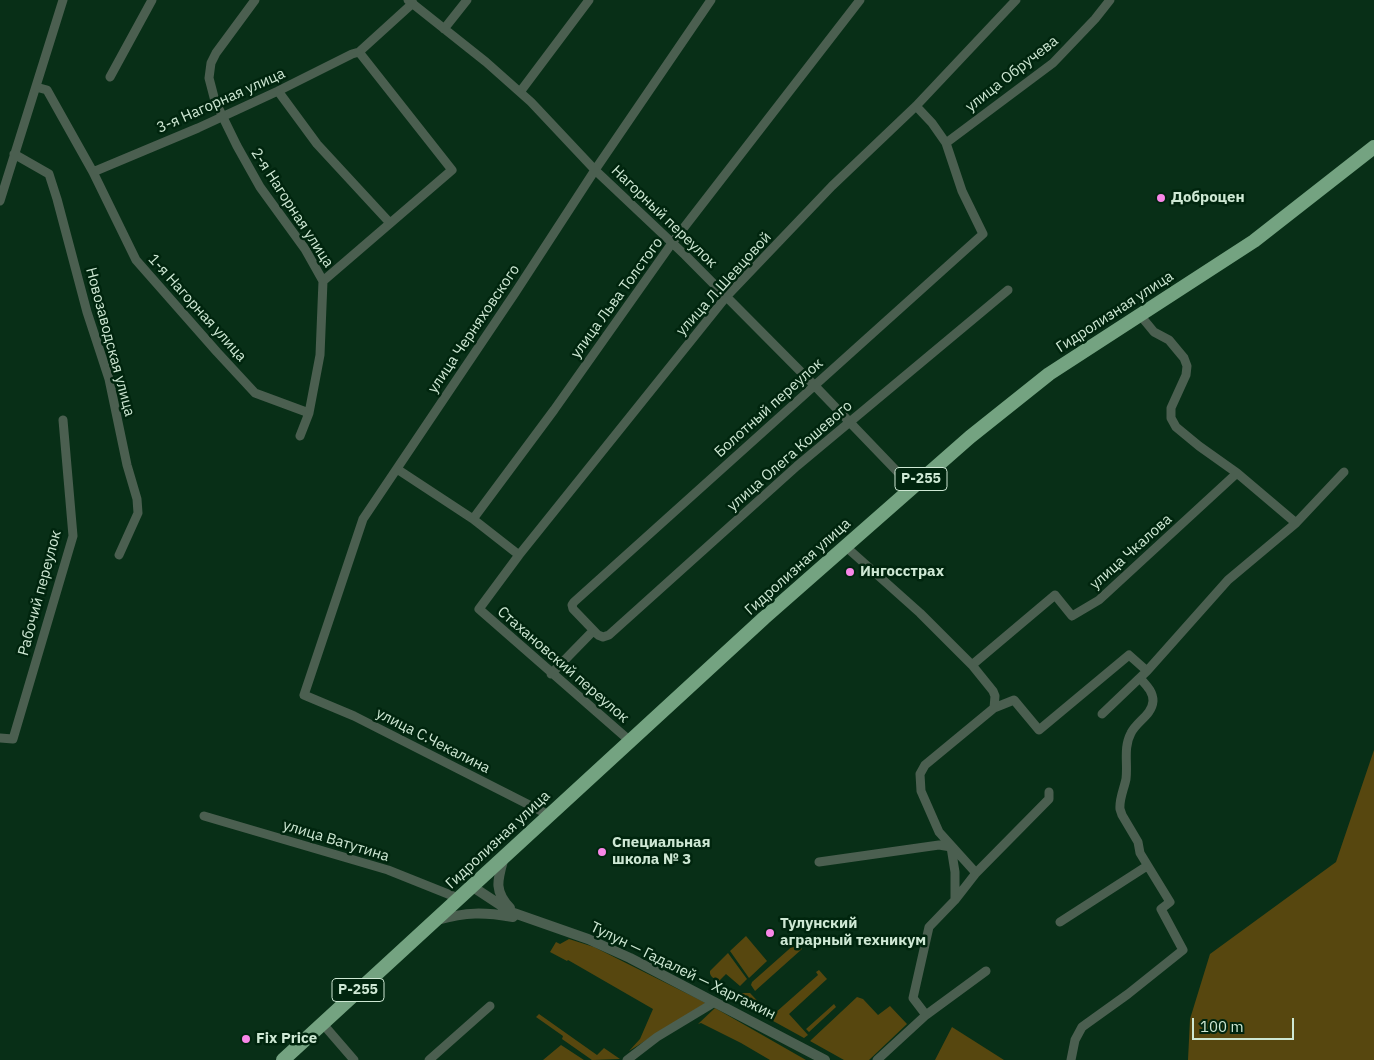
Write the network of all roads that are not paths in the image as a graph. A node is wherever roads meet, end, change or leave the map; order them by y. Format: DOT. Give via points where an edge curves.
graph roads {
  1 [pos="63,0"];
  2 [pos="152,0"];
  3 [pos="255,0"];
  4 [pos="467,0"];
  5 [pos="589,0"];
  6 [pos="711,0"];
  7 [pos="860,0"];
  8 [pos="1016,0"];
  9 [pos="1110,0"];
  10 [pos="411,2"];
  11 [pos="444,29"];
  12 [pos="360,52"];
  13 [pos="110,77"];
  14 [pos="36,87"];
  15 [pos="278,91"];
  16 [pos="520,92"];
  17 [pos="916,106"];
  18 [pos="222,117"];
  19 [pos="946,143"];
  20 [pos="1374,147"];
  21 [pos="14,154"];
  22 [pos="595,170"];
  23 [pos="93,172"];
  24 [pos="0,201"];
  25 [pos="390,223"];
  26 [pos="672,243"];
  27 [pos="323,281"];
  28 [pos="1008,290"];
  29 [pos="726,297"];
  30 [pos="1140,315"];
  31 [pos="814,385"];
  32 [pos="308,412"];
  33 [pos="63,420"];
  34 [pos="850,422"];
  35 [pos="300,436"];
  36 [pos="397,469"];
  37 [pos="1344,472"];
  38 [pos="1237,473"];
  39 [pos="912,487"];
  40 [pos="473,519"];
  41 [pos="1296,523"];
  42 [pos="845,546"];
  43 [pos="518,555"];
  44 [pos="119,556"];
  45 [pos="479,609"];
  46 [pos="593,631"];
  47 [pos="972,665"];
  48 [pos="1147,671"];
  49 [pos="551,674"];
  50 [pos="1140,678"];
  51 [pos="304,696"];
  52 [pos="994,708"];
  53 [pos="1102,714"];
  54 [pos="0,738"];
  55 [pos="630,741"];
  56 [pos="1049,792"];
  57 [pos="549,815"];
  58 [pos="204,816"];
  59 [pos="951,847"];
  60 [pos="504,857"];
  61 [pos="818,862"];
  62 [pos="1148,866"];
  63 [pos="976,873"];
  64 [pos="473,887"];
  65 [pos="458,898"];
  66 [pos="955,900"];
  67 [pos="521,916"];
  68 [pos="433,921"];
  69 [pos="537,921"];
  70 [pos="1060,922"];
  71 [pos="986,971"];
  72 [pos="715,1002"];
  73 [pos="490,1006"];
  74 [pos="926,1015"];
  75 [pos="322,1023"];
  76 [pos="283,1060"];
  77 [pos="354,1060"];
  78 [pos="429,1060"];
  79 [pos="627,1060"];
  80 [pos="825,1060"];
  81 [pos="877,1060"];
  82 [pos="1071,1060"];
  1 -- 14 [label="street"];
  2 -- 13 [label="street"];
  3 -- 18 [label="street, 2-я Нагорная улица" via="216,52 209,70 211,87"];
  4 -- 11 [label="street"];
  5 -- 16 [label="street"];
  6 -- 22 [label="street, улица Черняховского"];
  7 -- 26 [label="street, улица Льва Толстого"];
  8 -- 17 [label="street, улица Л.Шевцовой"];
  9 -- 19 [label="street, улица Обручева" via="1053,63"];
  10 -- 11 [label="street, Нагорный переулок"];
  10 -- 12 [label="street, 3-я Нагорная улица"];
  11 -- 16 [label="street, Нагорный переулок"];
  12 -- 15 [label="street, 3-я Нагорная улица"];
  12 -- 25 [label="street" via="452,170"];
  14 -- 21 [label="street"];
  14 -- 23 [label="street, 1-я Нагорная улица" via="46,90"];
  15 -- 18 [label="street, 3-я Нагорная улица"];
  15 -- 25 [label="street" via="318,144"];
  16 -- 22 [label="street, Нагорный переулок"];
  17 -- 19 [label="street"];
  17 -- 29 [label="street, улица Л.Шевцовой" via="832,186"];
  18 -- 23 [label="street, 3-я Нагорная улица"];
  18 -- 27 [label="street, 2-я Нагорная улица" via="260,187 305,249"];
  19 -- 31 [label="street, Болотный переулок" via="962,191 983,234"];
  20 -- 30 [label="highway, Гидролизная улица / Р-255" via="1254,241"];
  21 -- 24 [label="street"];
  21 -- 44 [label="street, Новозаводская улица" via="49,174 109,379 138,513"];
  22 -- 26 [label="street, Нагорный переулок"];
  22 -- 36 [label="street, улица Черняховского"];
  23 -- 32 [label="street, 1-я Нагорная улица" via="136,260 217,352 255,393"];
  25 -- 27 [label="street"];
  26 -- 29 [label="street, Нагорный переулок"];
  26 -- 40 [label="street, улица Льва Толстого"];
  27 -- 32 [label="street, 2-я Нагорная улица" via="320,356"];
  28 -- 34 [label="street, улица Олега Кошевого"];
  29 -- 31 [label="street, Нагорный переулок"];
  29 -- 43 [label="street, улица Л.Шевцовой"];
  30 -- 38 [label="street" via="1154,332 1169,340 1186,362 1186,375 1171,408 1173,423"];
  30 -- 39 [label="highway, Гидролизная улица / Р-255" via="1038,381"];
  31 -- 34 [label="street, Нагорный переулок"];
  31 -- 46 [label="street, Болотный переулок" via="574,602 573,609"];
  32 -- 35 [label="street, 2-я Нагорная улица"];
  33 -- 54 [label="street, Рабочий переулок" via="73,536 13,739"];
  34 -- 39 [label="street, Нагорный переулок"];
  34 -- 46 [label="street, улица Олега Кошевого" via="609,635 600,637"];
  36 -- 40 [label="street"];
  36 -- 51 [label="street, улица Черняховского" via="363,519"];
  37 -- 41 [label="street"];
  38 -- 41 [label="street"];
  38 -- 47 [label="street, улица Чкалова" via="1100,600 1072,616 1055,595"];
  39 -- 42 [label="highway, Гидролизная улица / Р-255"];
  40 -- 43 [label="street"];
  41 -- 48 [label="street" via="1228,580"];
  42 -- 47 [label="street"];
  42 -- 55 [label="highway, Гидролизная улица / Р-255"];
  43 -- 45 [label="street, улица Л.Шевцовой"];
  45 -- 49 [label="street, Стахановский переулок"];
  46 -- 49 [label="street"];
  47 -- 52 [label="street" via="993,691"];
  48 -- 50 [label="street"];
  48 -- 52 [label="street" via="1129,655 1039,730 1014,700"];
  49 -- 55 [label="street, Стахановский переулок"];
  50 -- 53 [label="street"];
  50 -- 62 [label="street" via="1152,694 1152,704 1129,738 1120,804 1122,815"];
  51 -- 57 [label="street, улица С.Чекалина" via="354,716"];
  52 -- 59 [label="street" via="930,760 920,774 924,799 939,832"];
  55 -- 57 [label="highway, Гидролизная улица / Р-255"];
  56 -- 63 [label="street" via="1049,798"];
  57 -- 60 [label="highway, Гидролизная улица / Р-255"];
  58 -- 65 [label="street, улица Ватутина" via="388,870"];
  59 -- 61 [label="street" via="939,845"];
  59 -- 63 [label="street"];
  59 -- 66 [label="street"];
  60 -- 64 [label="highway, Гидролизная улица / Р-255"];
  60 -- 67 [label="street" via="498,878 499,893"];
  62 -- 70 [label="street"];
  62 -- 82 [label="street" via="1170,902 1161,908 1183,950 1082,1026"];
  63 -- 66 [label="street"];
  64 -- 65 [label="highway, Гидролизная улица / Р-255"];
  64 -- 67 [label="street, Тулун — Гадалей — Харгажин"];
  65 -- 68 [label="highway, Гидролизная улица / Р-255"];
  66 -- 74 [label="street" via="927,932 913,998"];
  67 -- 69 [label="street, Тулун — Гадалей — Харгажин"];
  68 -- 69 [label="street" via="481,913"];
  68 -- 75 [label="highway, Гидролизная улица / Р-255"];
  69 -- 72 [label="street, Тулун — Гадалей — Харгажин" via="630,958"];
  71 -- 74 [label="street"];
  72 -- 79 [label="street" via="657,1037"];
  72 -- 80 [label="street, Тулун — Гадалей — Харгажин"];
  73 -- 78 [label="street"];
  74 -- 81 [label="street"];
  75 -- 76 [label="highway, Гидролизная улица / Р-255"];
  75 -- 77 [label="street"];
}
